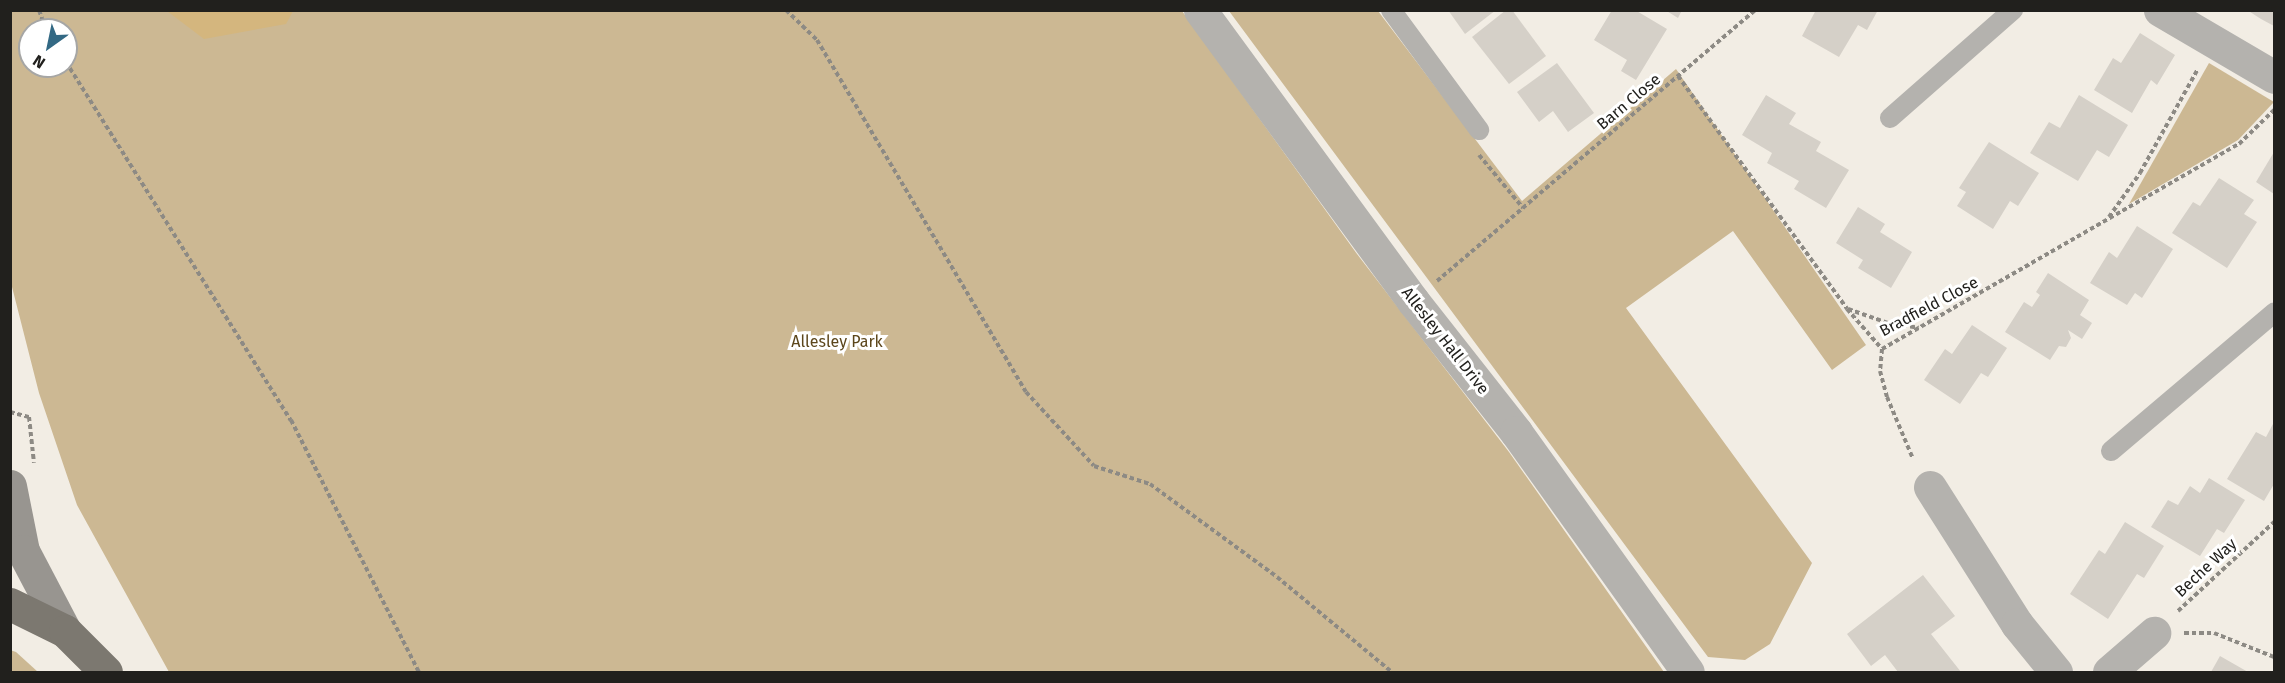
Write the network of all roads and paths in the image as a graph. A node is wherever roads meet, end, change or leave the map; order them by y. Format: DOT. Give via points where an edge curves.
graph roads {
  1 [pos="786,10"];
  2 [pos="1200,10"];
  3 [pos="1390,10"];
  4 [pos="1755,10"];
  5 [pos="2013,10"];
  6 [pos="2160,10"];
  7 [pos="2213,40"];
  8 [pos="1678,76"];
  9 [pos="2274,77"];
  10 [pos="76,78"];
  11 [pos="2274,110"];
  12 [pos="1890,118"];
  13 [pos="1479,129"];
  14 [pos="1521,209"];
  15 [pos="2107,220"];
  16 [pos="1441,278"];
  17 [pos="1847,309"];
  18 [pos="2274,313"];
  19 [pos="1921,328"];
  20 [pos="1882,349"];
  21 [pos="10,412"];
  22 [pos="2111,452"];
  23 [pos="23,479"];
  24 [pos="1930,487"];
  25 [pos="2274,522"];
  26 [pos="10,604"];
  27 [pos="65,631"];
  28 [pos="2154,633"];
  29 [pos="2274,657"];
  30 [pos="106,672"];
  31 [pos="418,672"];
  32 [pos="1392,672"];
  33 [pos="1688,672"];
  34 [pos="2056,672"];
  35 [pos="2109,672"];
  1 -- 32 [label="path" via="818,40 1026,392 1094,466 1150,484 1277,577"];
  2 -- 33 [label="street, Allesley Hall Drive" via="1413,301 1516,432"];
  3 -- 13 [label="lane"];
  4 -- 8 [label="path, Barn Close"];
  5 -- 12 [label="lane"];
  6 -- 7 [label="street"];
  7 -- 9 [label="street"];
  7 -- 15 [label="path" via="2140,173"];
  8 -- 14 [label="path, Barn Close"];
  8 -- 17 [label="path, Bradfield Close"];
  10 -- 31 [label="path" via="291,420"];
  11 -- 15 [label="path, Bradfield Close" via="2239,144"];
  13 -- 14 [label="path" via="1471,141"];
  14 -- 16 [label="path, Barn Close"];
  15 -- 19 [label="path, Bradfield Close"];
  17 -- 19 [label="path" via="1888,323"];
  17 -- 20 [label="path, Bradfield Close"];
  18 -- 22 [label="lane"];
  19 -- 20 [label="path, Bradfield Close"];
  20 -- 24 [label="path" via="1880,371 1887,397 1918,470"];
  21 -- 23 [label="path" via="29,417"];
  23 -- 27 [label="main road" via="23,551"];
  24 -- 34 [label="street" via="2017,624"];
  25 -- 28 [label="path, Beche Way"];
  26 -- 27 [label="highway"];
  27 -- 30 [label="highway"];
  28 -- 29 [label="path" via="2214,633"];
  28 -- 35 [label="street"];
}
